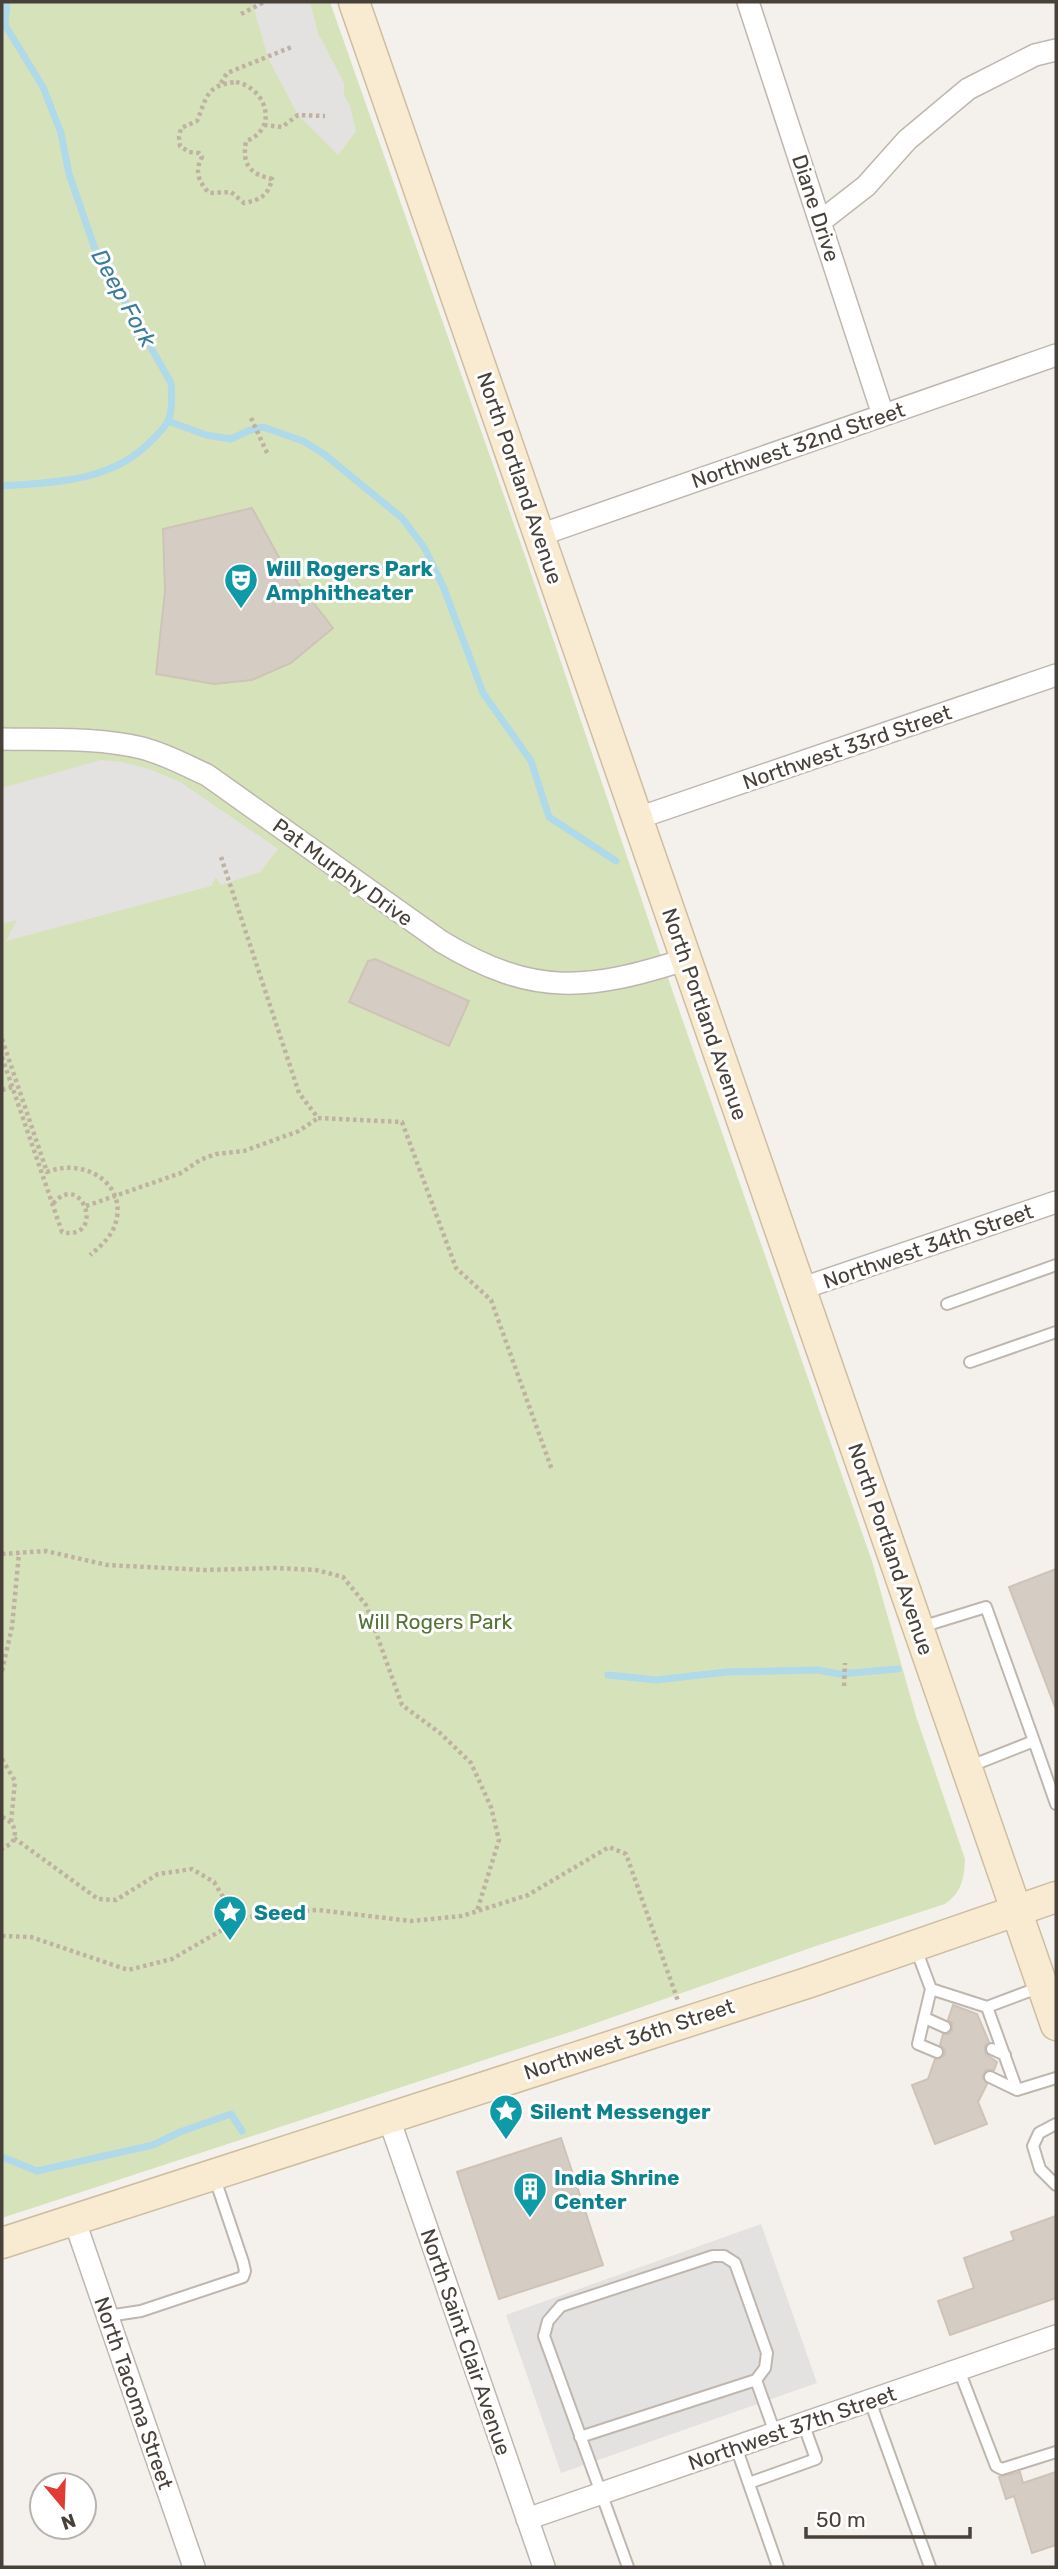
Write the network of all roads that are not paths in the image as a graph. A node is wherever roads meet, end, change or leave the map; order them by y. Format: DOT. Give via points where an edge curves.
graph roads {
  1 [pos="354,2"];
  2 [pos="748,2"];
  3 [pos="1056,50"];
  4 [pos="821,221"];
  5 [pos="1056,355"];
  6 [pos="883,415"];
  7 [pos="540,536"];
  8 [pos="1056,675"];
  9 [pos="2,739"];
  10 [pos="638,818"];
  11 [pos="687,959"];
  12 [pos="1056,1202"];
  13 [pos="1056,1265"];
  14 [pos="800,1289"];
  15 [pos="947,1304"];
  16 [pos="1056,1332"];
  17 [pos="970,1362"];
  18 [pos="918,1628"];
  19 [pos="1034,1741"];
  20 [pos="967,1767"];
  21 [pos="1056,1804"];
  22 [pos="1056,1897"];
  23 [pos="1016,1911"];
  24 [pos="915,1946"];
  25 [pos="1042,1986"];
  26 [pos="931,1989"];
  27 [pos="987,2007"];
  28 [pos="925,2018"];
  29 [pos="1056,2025"];
  30 [pos="945,2027"];
  31 [pos="992,2049"];
  32 [pos="937,2052"];
  33 [pos="1005,2055"];
  34 [pos="990,2077"];
  35 [pos="1056,2078"];
  36 [pos="1017,2090"];
  37 [pos="388,2116"];
  38 [pos="1056,2124"];
  39 [pos="213,2174"];
  40 [pos="1056,2185"];
  41 [pos="74,2219"];
  42 [pos="2,2243"];
  43 [pos="108,2316"];
  44 [pos="1056,2336"];
  45 [pos="960,2370"];
  46 [pos="756,2380"];
  47 [pos="870,2401"];
  48 [pos="803,2423"];
  49 [pos="775,2433"];
  50 [pos="580,2437"];
  51 [pos="736,2446"];
  52 [pos="1056,2452"];
  53 [pos="749,2483"];
  54 [pos="600,2494"];
  55 [pos="527,2519"];
  56 [pos="194,2567"];
  57 [pos="544,2567"];
  58 [pos="628,2567"];
  59 [pos="778,2567"];
  60 [pos="930,2567"];
  1 -- 7 [label="main road, North Portland Avenue"];
  2 -- 4 [label="street, Diane Drive"];
  3 -- 4 [label="street" via="1035,55 968,89 907,139 866,186"];
  4 -- 6 [label="street, Diane Drive"];
  5 -- 6 [label="street, Northwest 32nd Street"];
  6 -- 7 [label="street, Northwest 32nd Street"];
  7 -- 10 [label="main road, North Portland Avenue"];
  8 -- 10 [label="street, Northwest 33rd Street"];
  9 -- 11 [label="street, Pat Murphy Drive" via="143,748 207,775 442,943 504,973 542,983 586,984"];
  10 -- 11 [label="main road, North Portland Avenue"];
  11 -- 14 [label="main road, North Portland Avenue"];
  12 -- 14 [label="street, Northwest 34th Street"];
  13 -- 15 [label="lane"];
  14 -- 18 [label="main road, North Portland Avenue"];
  16 -- 17 [label="lane"];
  18 -- 19 [label="lane" via="986,1607"];
  18 -- 20 [label="main road, North Portland Avenue"];
  19 -- 20 [label="lane"];
  19 -- 21 [label="lane"];
  20 -- 23 [label="main road, North Portland Avenue"];
  22 -- 23 [label="main road, Northwest 36th Street"];
  23 -- 24 [label="main road, Northwest 36th Street"];
  23 -- 25 [label="main road, North Portland Avenue"];
  24 -- 26 [label="lane"];
  24 -- 37 [label="main road, Northwest 36th Street"];
  25 -- 27 [label="lane"];
  25 -- 29 [label="main road, North Portland Avenue"];
  26 -- 27 [label="lane"];
  26 -- 28 [label="lane"];
  27 -- 33 [label="lane"];
  28 -- 30 [label="lane"];
  28 -- 32 [label="lane" via="918,2044"];
  31 -- 33 [label="lane"];
  33 -- 36 [label="lane"];
  34 -- 36 [label="lane"];
  35 -- 36 [label="lane"];
  37 -- 39 [label="main road, Northwest 36th Street"];
  37 -- 55 [label="street, North Saint Clair Avenue"];
  38 -- 40 [label="lane" via="1039,2133 1033,2146 1040,2169"];
  39 -- 41 [label="main road, Northwest 36th Street"];
  39 -- 43 [label="lane" via="243,2262 243,2277 141,2311"];
  41 -- 42 [label="main road, Northwest 36th Street"];
  41 -- 43 [label="street, North Tacoma Street"];
  43 -- 56 [label="street, North Tacoma Street"];
  44 -- 45 [label="street, Northwest 37th Street"];
  45 -- 47 [label="street, Northwest 37th Street"];
  45 -- 52 [label="lane" via="996,2466 1002,2469"];
  46 -- 49 [label="lane"];
  46 -- 50 [label="lane"];
  46 -- 50 [label="lane" via="765,2368 767,2353 735,2263 713,2256 561,2306 548,2321 544,2336"];
  47 -- 48 [label="street, Northwest 37th Street"];
  47 -- 60 [label="lane"];
  48 -- 49 [label="street, Northwest 37th Street"];
  48 -- 53 [label="lane" via="816,2459"];
  49 -- 51 [label="street, Northwest 37th Street"];
  50 -- 54 [label="lane"];
  51 -- 53 [label="lane"];
  51 -- 54 [label="street, Northwest 37th Street"];
  53 -- 59 [label="lane"];
  54 -- 55 [label="street, Northwest 37th Street"];
  54 -- 58 [label="lane"];
  55 -- 57 [label="street, North Saint Clair Avenue"];
}
